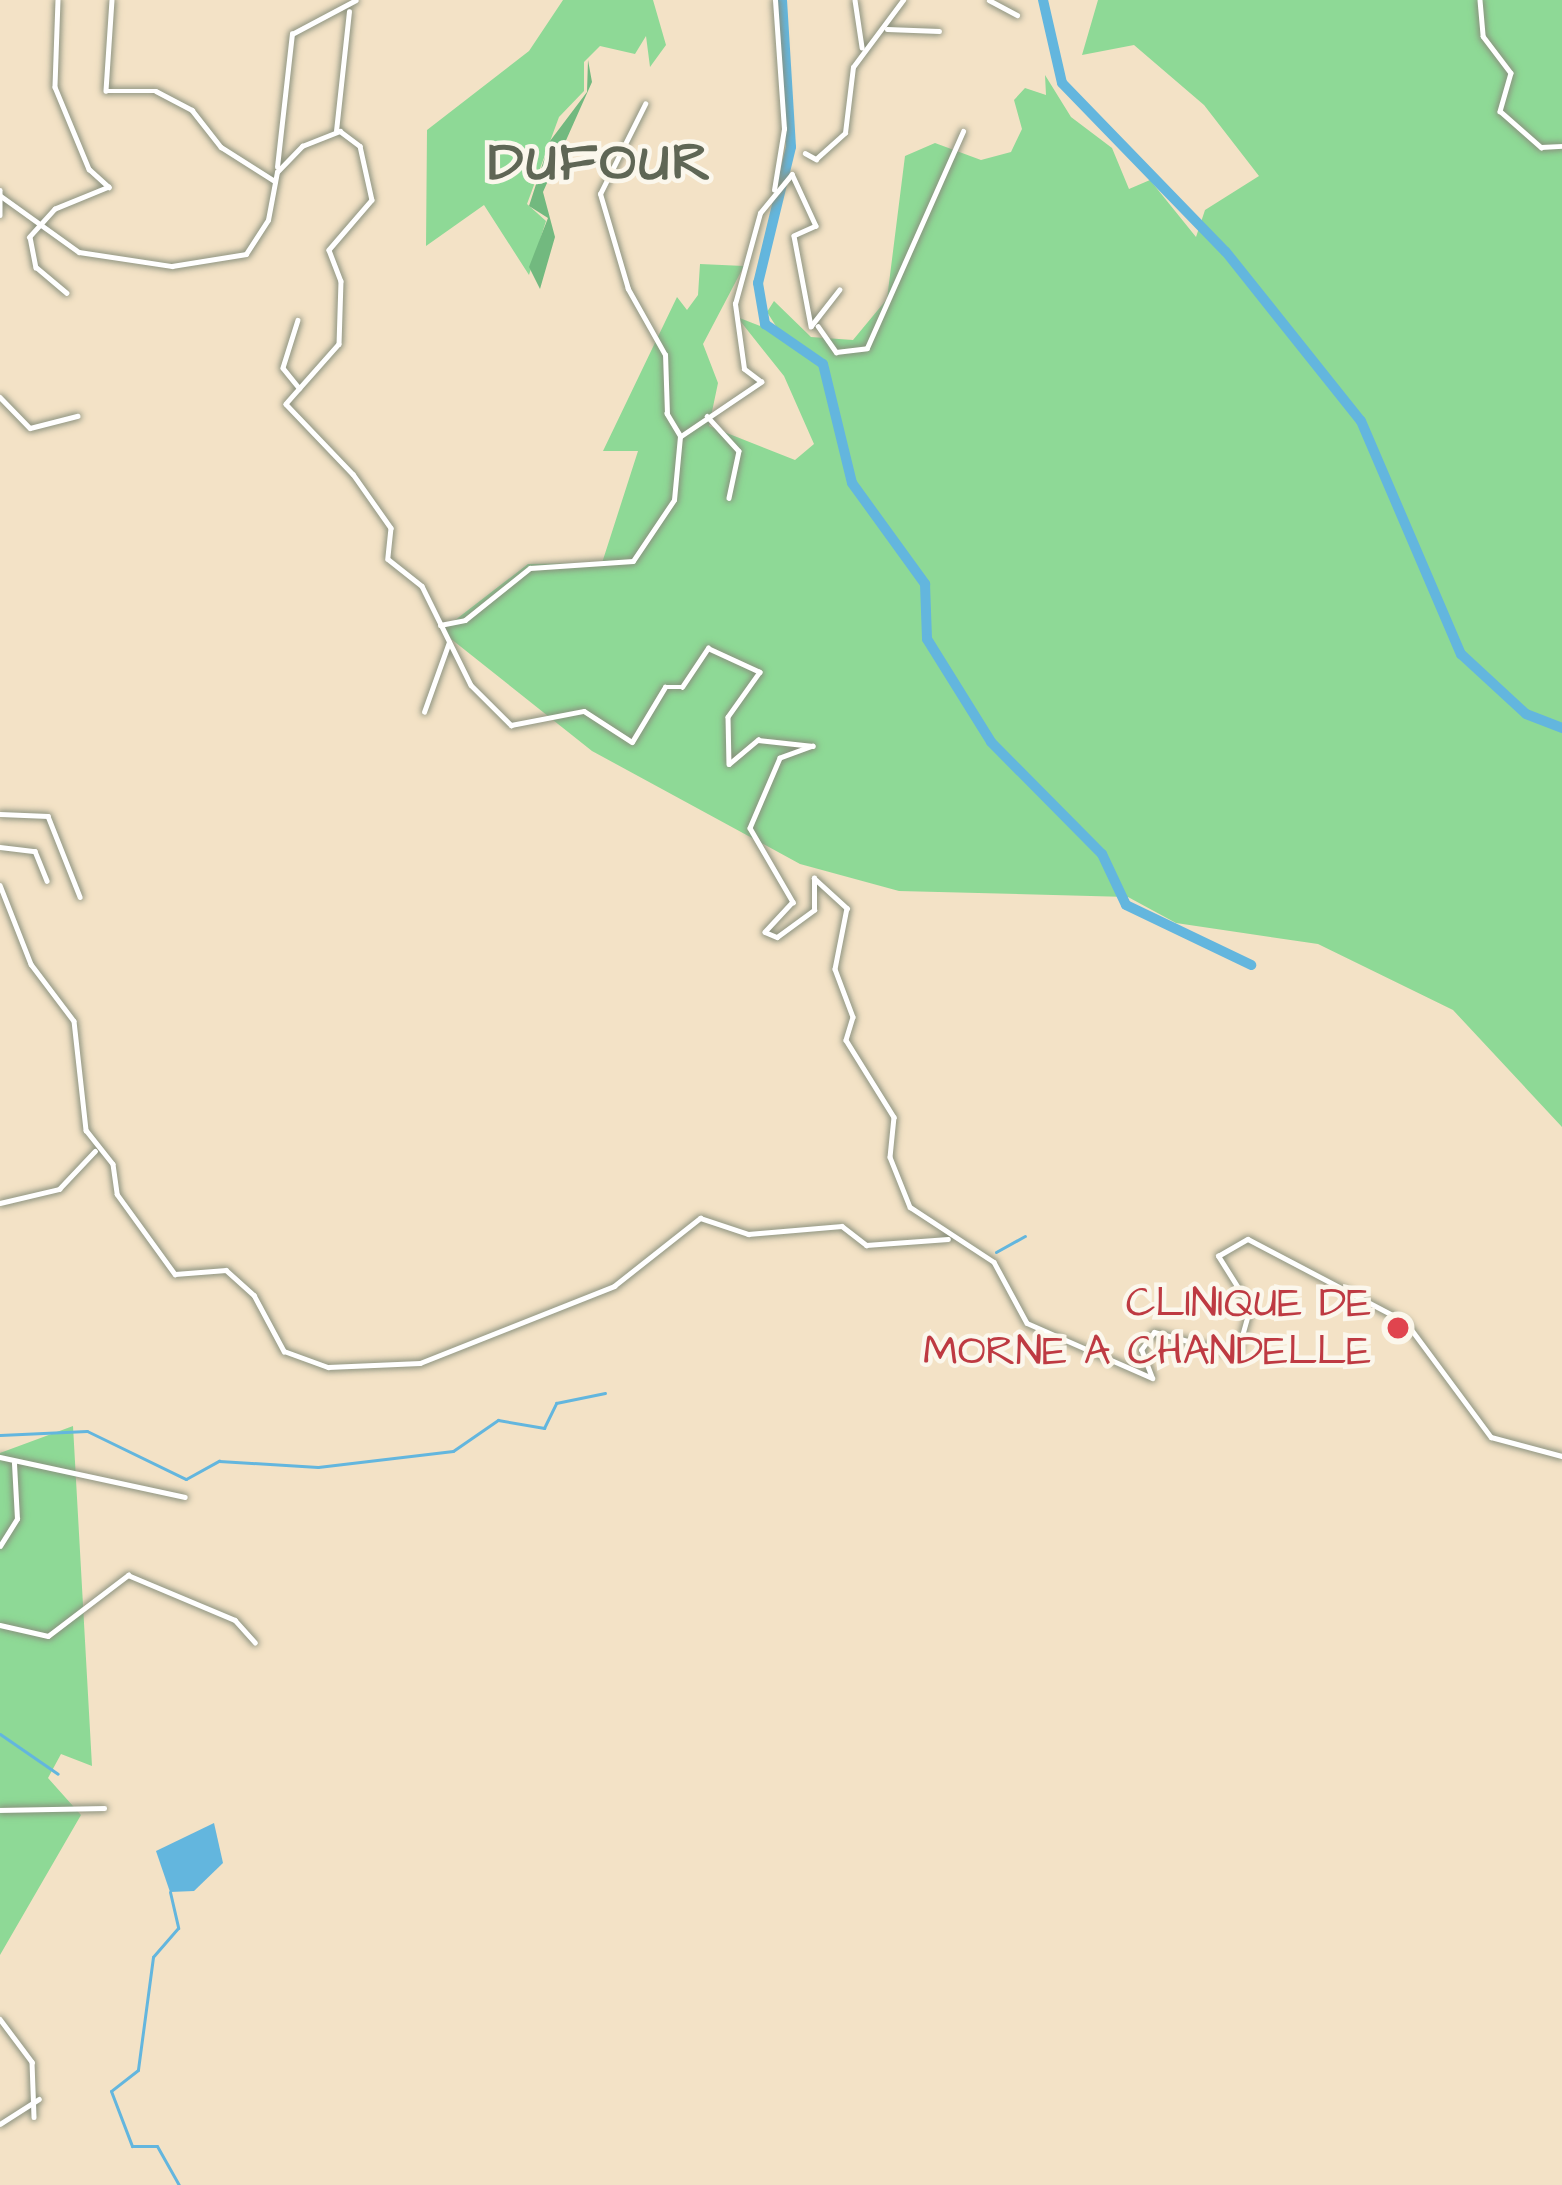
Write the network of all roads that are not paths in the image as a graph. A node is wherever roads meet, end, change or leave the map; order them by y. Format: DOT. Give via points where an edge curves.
graph roads {
  1 [pos="58,0"];
  2 [pos="112,0"];
  3 [pos="356,0"];
  4 [pos="775,0"];
  5 [pos="855,0"];
  6 [pos="903,0"];
  7 [pos="989,0"];
  8 [pos="1480,0"];
  9 [pos="350,10"];
  10 [pos="1017,15"];
  11 [pos="886,28"];
  12 [pos="939,32"];
  13 [pos="862,47"];
  14 [pos="646,104"];
  15 [pos="336,131"];
  16 [pos="963,131"];
  17 [pos="1562,146"];
  18 [pos="805,153"];
  19 [pos="275,176"];
  20 [pos="774,190"];
  21 [pos="0,193"];
  22 [pos="1,206"];
  23 [pos="0,215"];
  24 [pos="40,225"];
  25 [pos="839,290"];
  26 [pos="67,293"];
  27 [pos="298,320"];
  28 [pos="817,325"];
  29 [pos="299,388"];
  30 [pos="0,397"];
  31 [pos="77,416"];
  32 [pos="706,416"];
  33 [pos="680,436"];
  34 [pos="729,498"];
  35 [pos="440,625"];
  36 [pos="449,642"];
  37 [pos="424,712"];
  38 [pos="0,814"];
  39 [pos="0,847"];
  40 [pos="47,881"];
  41 [pos="0,885"];
  42 [pos="80,897"];
  43 [pos="95,1151"];
  44 [pos="0,1203"];
  45 [pos="952,1240"];
  46 [pos="1562,1456"];
  47 [pos="0,1457"];
  48 [pos="14,1463"];
  49 [pos="184,1497"];
  50 [pos="0,1546"];
  51 [pos="0,1625"];
  52 [pos="255,1642"];
  53 [pos="104,1808"];
  54 [pos="0,1810"];
  55 [pos="0,2019"];
  56 [pos="39,2098"];
  57 [pos="34,2117"];
  58 [pos="0,2124"];
  1 -- 24 [label="street" via="56,87 89,169 109,188"];
  2 -- 19 [label="street" via="106,91 178,103"];
  3 -- 9 [label="street"];
  4 -- 20 [label="street" via="784,141"];
  5 -- 13 [label="street"];
  6 -- 11 [label="street"];
  7 -- 10 [label="street"];
  8 -- 17 [label="street" via="1483,36 1511,73 1500,111 1541,147"];
  9 -- 15 [label="street"];
  9 -- 19 [label="street" via="288,42"];
  11 -- 12 [label="street"];
  11 -- 13 [label="street"];
  13 -- 18 [label="street" via="845,133 815,159"];
  14 -- 33 [label="street" via="600,194 628,289 665,355 667,414"];
  15 -- 19 [label="street"];
  15 -- 29 [label="street" via="360,146 374,184 328,250 341,281 339,344 329,367"];
  16 -- 28 [label="street" via="866,348 829,349"];
  19 -- 24 [label="street" via="268,220 246,254 149,266 79,252"];
  20 -- 28 [label="street" via="792,174 816,226 797,228 794,260 805,317"];
  20 -- 32 [label="street" via="734,315 744,369 761,382"];
  21 -- 22 [label="street"];
  21 -- 24 [label="street"];
  22 -- 23 [label="street"];
  24 -- 26 [label="street" via="29,255"];
  25 -- 28 [label="street"];
  27 -- 29 [label="street" via="283,368"];
  29 -- 35 [label="street" via="286,404 391,528 388,559 422,586"];
  30 -- 31 [label="street" via="30,428"];
  32 -- 33 [label="street"];
  32 -- 34 [label="street" via="739,452"];
  33 -- 35 [label="street" via="674,500 633,561 530,568 465,620"];
  35 -- 36 [label="street"];
  36 -- 37 [label="street"];
  36 -- 45 [label="street" via="511,725 578,710 632,742 708,648 756,668 728,717 729,764 769,737 814,746 780,758 750,828 793,902 765,932 777,937 814,910 814,878 847,908 835,969 853,1017 846,1040 894,1117 890,1157 902,1193"];
  38 -- 42 [label="street" via="48,816"];
  39 -- 40 [label="street" via="35,851"];
  41 -- 43 [label="street" via="31,964 74,1021 72,1072"];
  43 -- 44 [label="street" via="59,1189"];
  43 -- 45 [label="street" via="175,1274 226,1270 254,1294 284,1351 328,1367 420,1363 614,1286 700,1218 748,1234 842,1226 866,1244"];
  45 -- 46 [label="street" via="994,1262 1027,1322 1152,1378 1141,1351 1154,1332 1237,1354 1250,1306 1218,1256 1248,1239 1406,1322 1491,1437"];
  47 -- 48 [label="street"];
  48 -- 49 [label="street"];
  48 -- 50 [label="street" via="17,1520"];
  51 -- 52 [label="street" via="48,1636 128,1575 235,1621"];
  53 -- 54 [label="street"];
  55 -- 56 [label="street" via="27,2049"];
  56 -- 57 [label="street"];
  56 -- 58 [label="street"];
}
